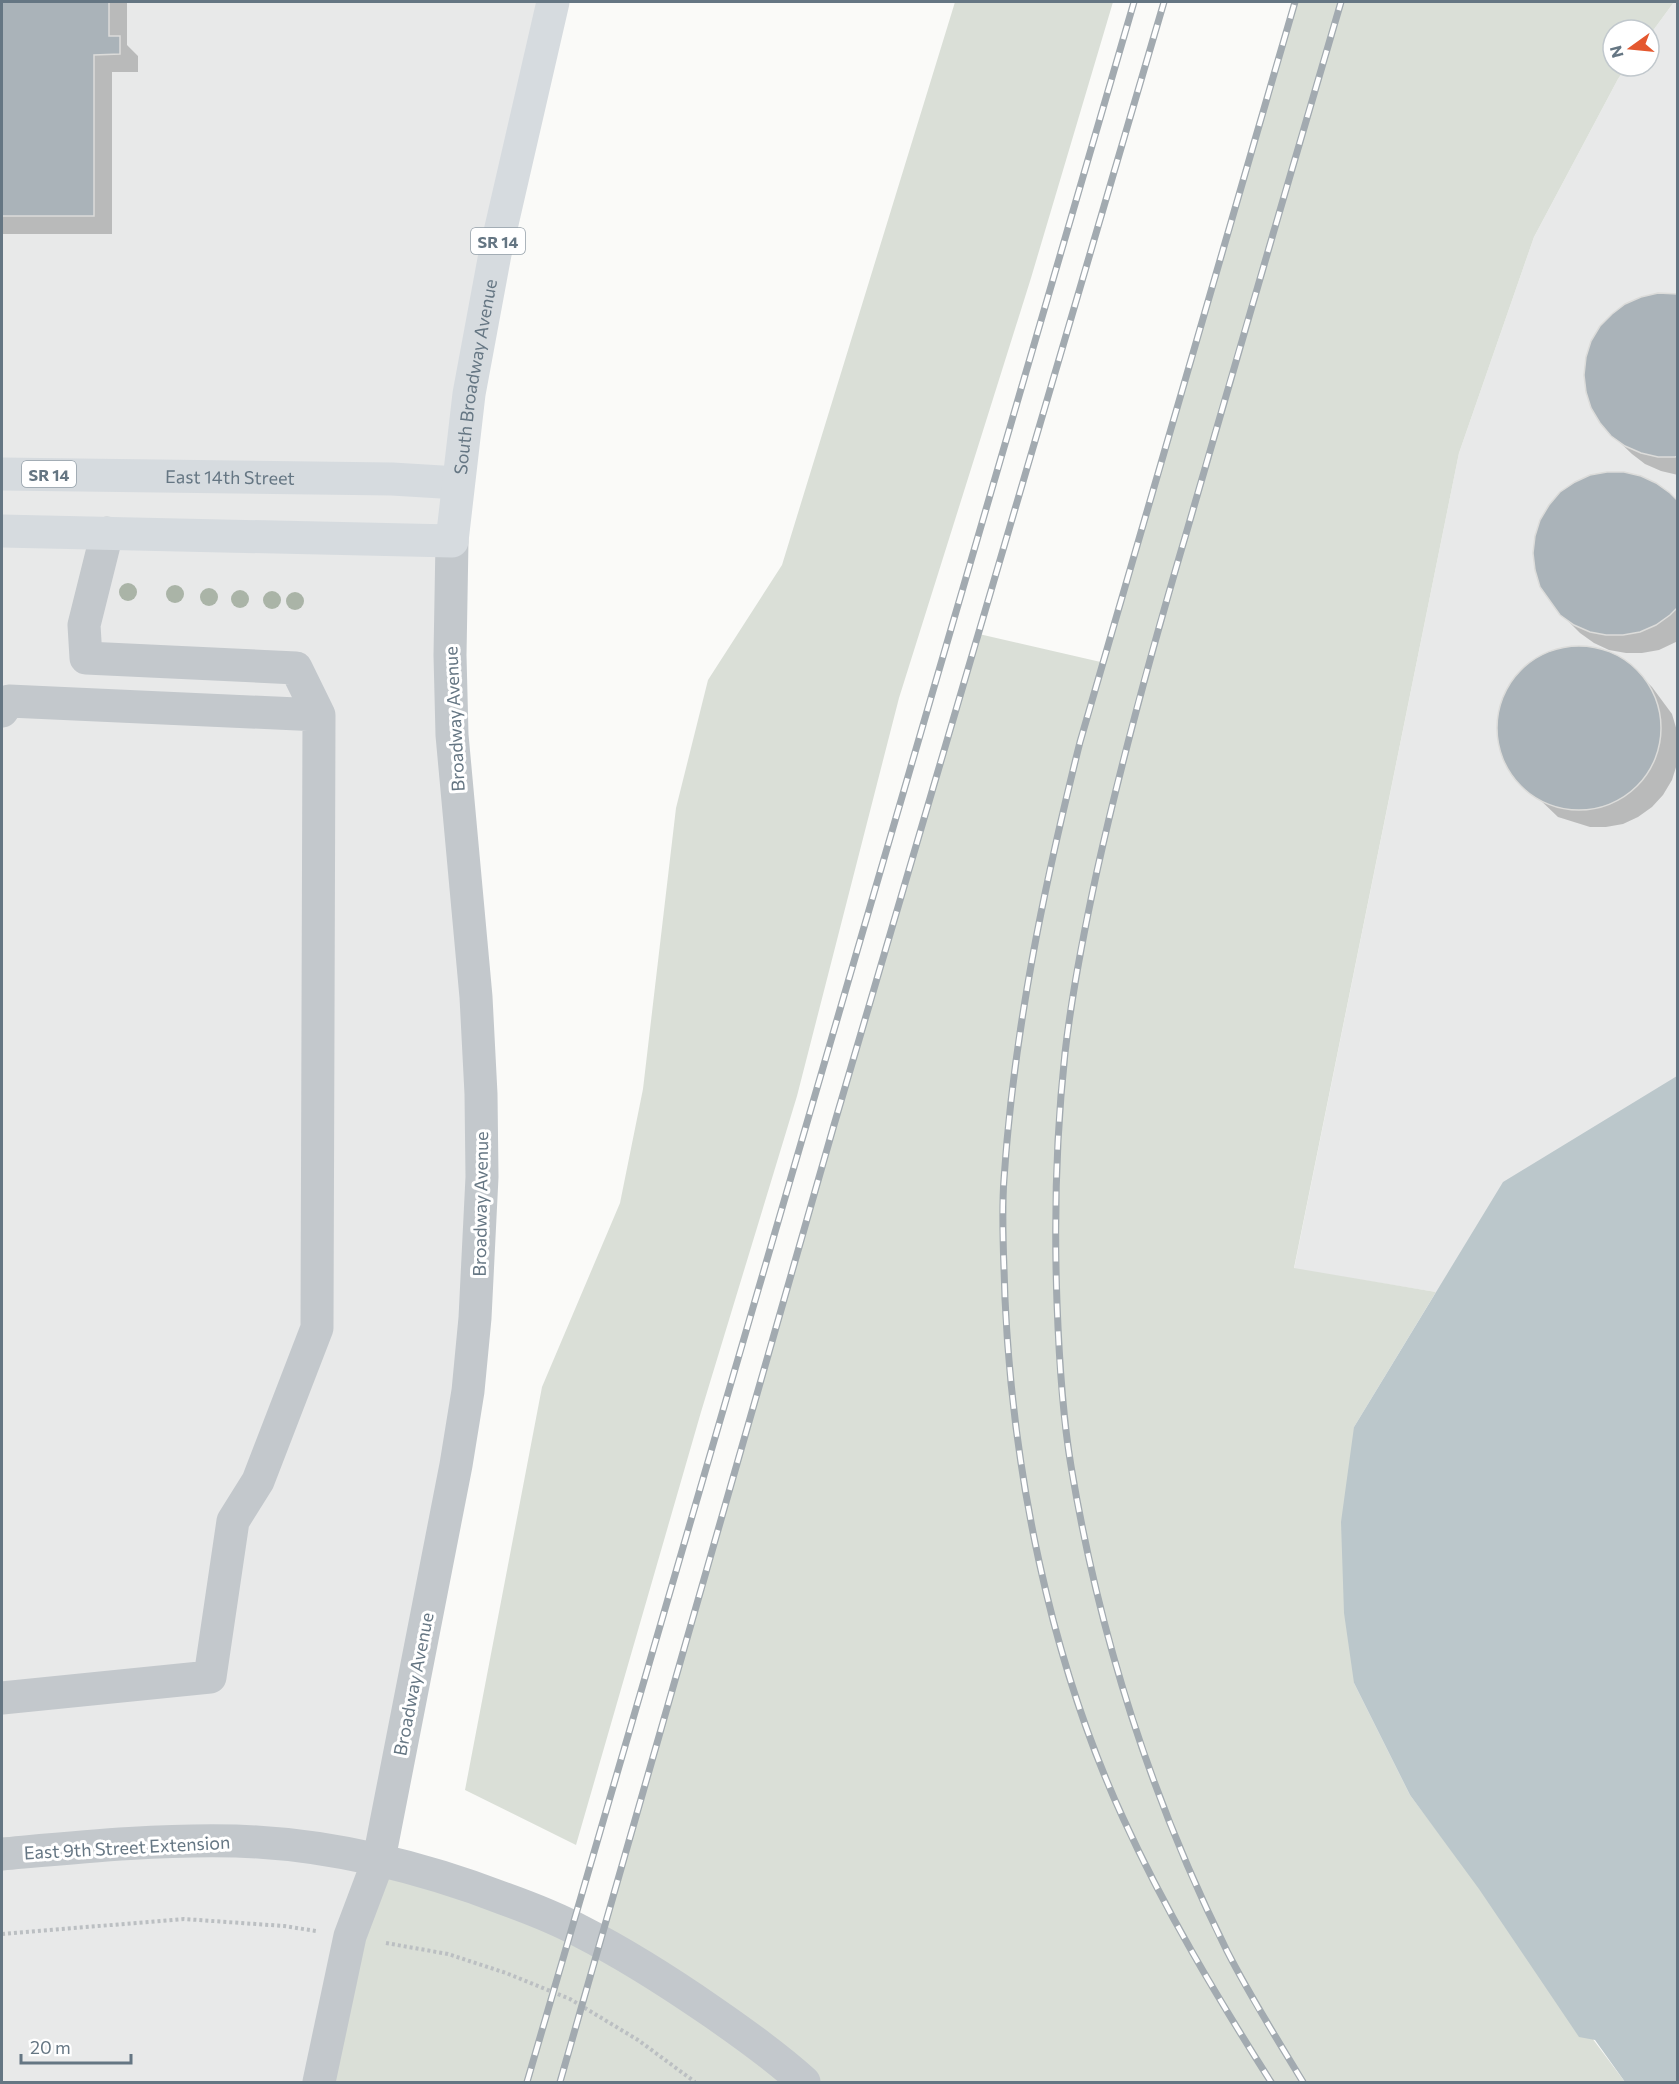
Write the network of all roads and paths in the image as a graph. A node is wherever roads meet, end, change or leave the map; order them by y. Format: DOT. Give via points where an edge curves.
graph roads {
  1 [pos="553,2"];
  2 [pos="2,474"];
  3 [pos="458,483"];
  4 [pos="2,531"];
  5 [pos="107,533"];
  6 [pos="452,541"];
  7 [pos="2,711"];
  8 [pos="320,715"];
  9 [pos="2,1698"];
  10 [pos="2,1854"];
  11 [pos="379,1859"];
  12 [pos="2,1934"];
  13 [pos="350,1936"];
  14 [pos="319,2082"];
  15 [pos="695,2082"];
  16 [pos="804,2082"];
  1 -- 3 [label="main road, South Broadway Avenue / SR 14" via="495,254 469,394"];
  2 -- 3 [label="main road, East 14th Street / SR 14"];
  3 -- 6 [label="main road, South Broadway Avenue / SR 14"];
  4 -- 5 [label="main road"];
  5 -- 6 [label="main road"];
  5 -- 8 [label="street" via="84,625 86,658 296,668"];
  6 -- 11 [label="street, Broadway Avenue" via="452,735 478,1030 482,1118 480,1249 468,1391 456,1465"];
  7 -- 8 [label="street" via="9,701"];
  8 -- 9 [label="street" via="317,1328 258,1481 233,1521 210,1677"];
  10 -- 11 [label="street, East 9th Street Extension" via="127,1843 237,1841"];
  11 -- 13 [label="street, Broadway Avenue"];
  11 -- 16 [label="street, East 9th Street Extension" via="471,1886 578,1929 675,1987"];
  12 -- 13 [label="path" via="184,1919 284,1926"];
  13 -- 14 [label="street, Broadway Avenue"];
  13 -- 15 [label="path" via="448,1954 570,1999 638,2040"];
}
